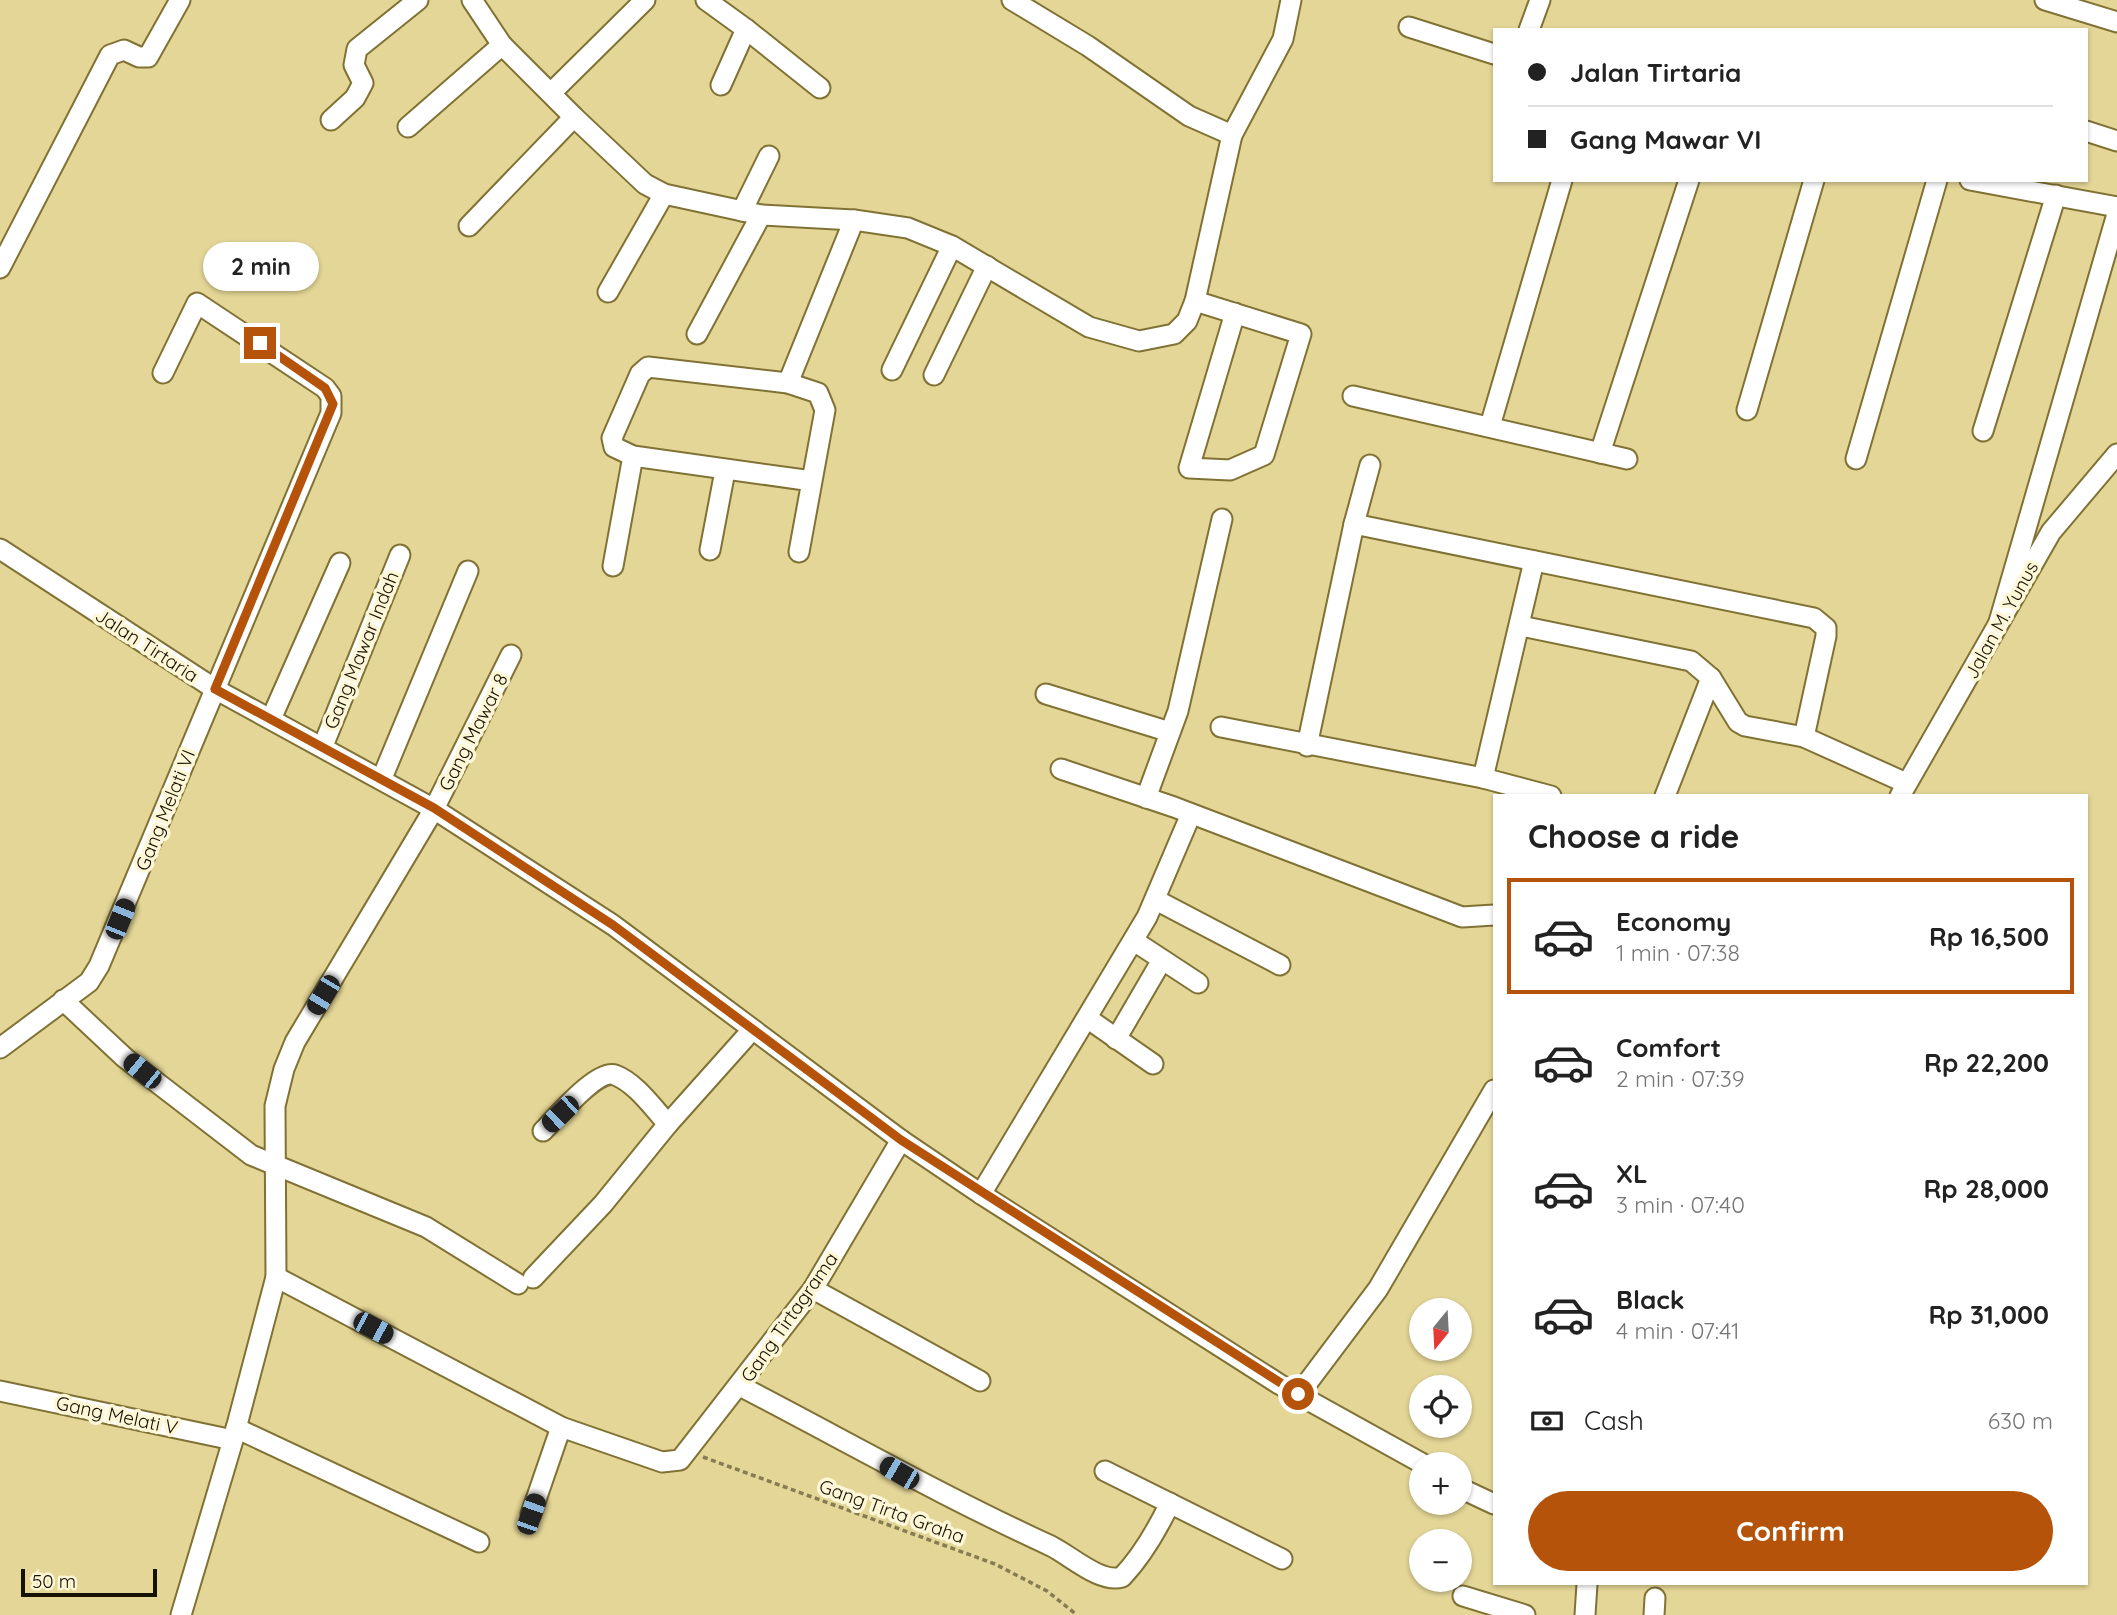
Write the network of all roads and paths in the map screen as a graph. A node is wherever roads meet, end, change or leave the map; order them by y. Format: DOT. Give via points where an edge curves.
graph roads {
  1 [pos="180,0"];
  2 [pos="418,0"];
  3 [pos="472,0"];
  4 [pos="706,0"];
  5 [pos="1013,0"];
  6 [pos="1291,0"];
  7 [pos="1540,0"];
  8 [pos="2045,0"];
  9 [pos="638,2"];
  10 [pos="2117,22"];
  11 [pos="1409,27"];
  12 [pos="1530,28"];
  13 [pos="746,29"];
  14 [pos="502,45"];
  15 [pos="1493,54"];
  16 [pos="721,85"];
  17 [pos="820,88"];
  18 [pos="551,93"];
  19 [pos="574,117"];
  20 [pos="331,120"];
  21 [pos="408,127"];
  22 [pos="2088,132"];
  23 [pos="1232,135"];
  24 [pos="2117,141"];
  25 [pos="769,156"];
  26 [pos="1561,182"];
  27 [pos="1688,182"];
  28 [pos="1813,182"];
  29 [pos="1936,182"];
  30 [pos="1981,182"];
  31 [pos="664,194"];
  32 [pos="2056,195"];
  33 [pos="2117,207"];
  34 [pos="751,213"];
  35 [pos="2117,214"];
  36 [pos="853,220"];
  37 [pos="469,226"];
  38 [pos="952,246"];
  39 [pos="987,266"];
  40 [pos="0,268"];
  41 [pos="608,292"];
  42 [pos="1195,301"];
  43 [pos="1235,313"];
  44 [pos="697,334"];
  45 [pos="892,370"];
  46 [pos="163,373"];
  47 [pos="934,375"];
  48 [pos="788,383"];
  49 [pos="1353,396"];
  50 [pos="1747,410"];
  51 [pos="1490,426"];
  52 [pos="1983,431"];
  53 [pos="1600,453"];
  54 [pos="2117,454"];
  55 [pos="633,456"];
  56 [pos="1627,459"];
  57 [pos="1856,459"];
  58 [pos="1370,465"];
  59 [pos="725,471"];
  60 [pos="811,481"];
  61 [pos="1222,519"];
  62 [pos="1354,524"];
  63 [pos="0,549"];
  64 [pos="710,550"];
  65 [pos="799,552"];
  66 [pos="400,555"];
  67 [pos="1534,561"];
  68 [pos="340,563"];
  69 [pos="613,566"];
  70 [pos="468,571"];
  71 [pos="1999,622"];
  72 [pos="1521,626"];
  73 [pos="511,655"];
  74 [pos="1711,678"];
  75 [pos="215,689"];
  76 [pos="1046,694"];
  77 [pos="271,719"];
  78 [pos="1222,727"];
  79 [pos="1170,732"];
  80 [pos="1804,737"];
  81 [pos="323,746"];
  82 [pos="1307,746"];
  83 [pos="1061,769"];
  84 [pos="382,778"];
  85 [pos="1483,778"];
  86 [pos="1903,790"];
  87 [pos="1543,794"];
  88 [pos="1666,794"];
  89 [pos="1146,798"];
  90 [pos="434,808"];
  91 [pos="1191,814"];
  92 [pos="1156,900"];
  93 [pos="1493,915"];
  94 [pos="1134,942"];
  95 [pos="1162,960"];
  96 [pos="1280,965"];
  97 [pos="1198,983"];
  98 [pos="63,1000"];
  99 [pos="1087,1018"];
  100 [pos="752,1030"];
  101 [pos="1116,1039"];
  102 [pos="0,1048"];
  103 [pos="1153,1064"];
  104 [pos="1493,1092"];
  105 [pos="668,1124"];
  106 [pos="543,1130"];
  107 [pos="901,1140"];
  108 [pos="273,1163"];
  109 [pos="981,1194"];
  110 [pos="276,1277"];
  111 [pos="813,1289"];
  112 [pos="980,1381"];
  113 [pos="740,1386"];
  114 [pos="0,1391"];
  115 [pos="1298,1394"];
  116 [pos="561,1427"];
  117 [pos="235,1434"];
  118 [pos="688,1451"];
  119 [pos="1409,1456"];
  120 [pos="1105,1471"];
  121 [pos="1472,1494"];
  122 [pos="1170,1503"];
  123 [pos="1493,1504"];
  124 [pos="531,1514"];
  125 [pos="479,1542"];
  126 [pos="1282,1559"];
  127 [pos="1587,1585"];
  128 [pos="1463,1596"];
  129 [pos="181,1615"];
  130 [pos="1077,1615"];
  131 [pos="1525,1615"];
  132 [pos="1585,1615"];
  1 -- 40 [label="street" via="148,57 124,50 110,55"];
  2 -- 20 [label="street" via="357,50 354,65 363,83 355,98"];
  3 -- 14 [label="street"];
  4 -- 13 [label="street"];
  5 -- 23 [label="street" via="1189,116"];
  6 -- 23 [label="street" via="1283,39"];
  7 -- 12 [label="street"];
  8 -- 10 [label="street"];
  9 -- 18 [label="street"];
  11 -- 15 [label="street"];
  13 -- 16 [label="street"];
  13 -- 17 [label="street"];
  14 -- 18 [label="street"];
  14 -- 21 [label="street"];
  18 -- 19 [label="street"];
  19 -- 31 [label="street" via="645,184"];
  19 -- 37 [label="street"];
  22 -- 24 [label="street"];
  23 -- 42 [label="street"];
  25 -- 34 [label="street"];
  26 -- 51 [label="street"];
  27 -- 53 [label="street"];
  28 -- 50 [label="street"];
  29 -- 57 [label="street"];
  30 -- 32 [label="street"];
  31 -- 34 [label="street"];
  31 -- 41 [label="street"];
  32 -- 33 [label="street"];
  32 -- 52 [label="street"];
  34 -- 36 [label="street"];
  34 -- 44 [label="street"];
  35 -- 71 [label="street"];
  36 -- 38 [label="street" via="908,228"];
  36 -- 48 [label="street"];
  38 -- 39 [label="street"];
  38 -- 45 [label="street"];
  39 -- 42 [label="street" via="1088,327 1139,341 1174,334 1187,321"];
  39 -- 47 [label="street"];
  42 -- 43 [label="street"];
  43 -- 43 [label="street" via="1301,334 1264,455 1230,470 1189,468"];
  46 -- 75 [label="street, Gang Melati VI" via="197,303 325,388 333,404"];
  48 -- 55 [label="street" via="648,367 640,374 612,438 614,447"];
  48 -- 60 [label="street" via="818,393 823,402"];
  49 -- 51 [label="street"];
  51 -- 53 [label="street"];
  53 -- 56 [label="street"];
  54 -- 71 [label="street, Jalan M. Yunus" via="2051,532"];
  55 -- 59 [label="street"];
  55 -- 69 [label="street"];
  58 -- 62 [label="street"];
  59 -- 60 [label="street"];
  59 -- 64 [label="street"];
  60 -- 65 [label="street"];
  61 -- 79 [label="street"];
  62 -- 67 [label="street"];
  62 -- 82 [label="street"];
  63 -- 75 [label="street, Jalan Tirtaria"];
  66 -- 81 [label="street, Gang Mawar Indah"];
  67 -- 72 [label="street"];
  67 -- 80 [label="street" via="1822,623 1826,636"];
  68 -- 77 [label="street"];
  70 -- 84 [label="street"];
  71 -- 86 [label="street, Jalan M. Yunus"];
  72 -- 74 [label="street" via="1691,662"];
  72 -- 85 [label="street"];
  73 -- 90 [label="street, Gang Mawar 8"];
  74 -- 80 [label="street" via="1738,722"];
  74 -- 88 [label="street"];
  75 -- 77 [label="street, Jalan Tirtaria"];
  75 -- 98 [label="street, Gang Melati VI" via="99,966 89,982"];
  76 -- 79 [label="street"];
  77 -- 81 [label="street, Jalan Tirtaria"];
  78 -- 82 [label="street"];
  79 -- 89 [label="street"];
  80 -- 86 [label="street"];
  81 -- 84 [label="street, Jalan Tirtaria"];
  82 -- 85 [label="street"];
  83 -- 89 [label="street"];
  84 -- 90 [label="street, Jalan Tirtaria"];
  85 -- 87 [label="street"];
  89 -- 91 [label="street"];
  90 -- 100 [label="street, Jalan Tirtaria" via="613,925"];
  90 -- 108 [label="street, Gang Mawar 8" via="295,1042 275,1106"];
  91 -- 92 [label="street"];
  91 -- 93 [label="street" via="1462,917"];
  92 -- 94 [label="street"];
  92 -- 96 [label="street"];
  94 -- 95 [label="street"];
  94 -- 99 [label="street"];
  95 -- 97 [label="street"];
  95 -- 101 [label="street"];
  98 -- 102 [label="street, Gang Melati VI"];
  98 -- 108 [label="street" via="192,1112 251,1155"];
  99 -- 101 [label="street"];
  99 -- 109 [label="street"];
  100 -- 105 [label="street"];
  100 -- 107 [label="street, Jalan Tirtaria"];
  101 -- 103 [label="street"];
  104 -- 115 [label="street" via="1378,1289"];
  105 -- 106 [label="street" via="632,1087 608,1073 595,1079"];
  105 -- 108 [label="street" via="603,1204 526,1281 426,1227"];
  107 -- 109 [label="street, Jalan Tirtaria"];
  107 -- 111 [label="street, Gang Tirtagrama"];
  108 -- 110 [label="street, Gang Mawar 8"];
  109 -- 115 [label="street, Jalan Tirtaria"];
  110 -- 116 [label="street"];
  110 -- 117 [label="street, Gang Mawar 8"];
  111 -- 112 [label="street"];
  111 -- 113 [label="street, Gang Tirtagrama"];
  113 -- 118 [label="street, Gang Tirtagrama"];
  113 -- 122 [label="street" via="1105,1578 1122,1577 1130,1568 1151,1541"];
  114 -- 117 [label="street, Gang Melati V"];
  115 -- 119 [label="street, Jalan Tirtaria"];
  116 -- 118 [label="street" via="662,1462 680,1460"];
  116 -- 124 [label="street"];
  117 -- 125 [label="street, Gang Melati V"];
  117 -- 129 [label="street, Gang Mawar 8"];
  118 -- 130 [label="path, Gang Tirta Graha" via="995,1564 1047,1591"];
  120 -- 122 [label="street"];
  121 -- 123 [label="street"];
  122 -- 126 [label="street"];
  127 -- 132 [label="street"];
  128 -- 131 [label="street"];
}
